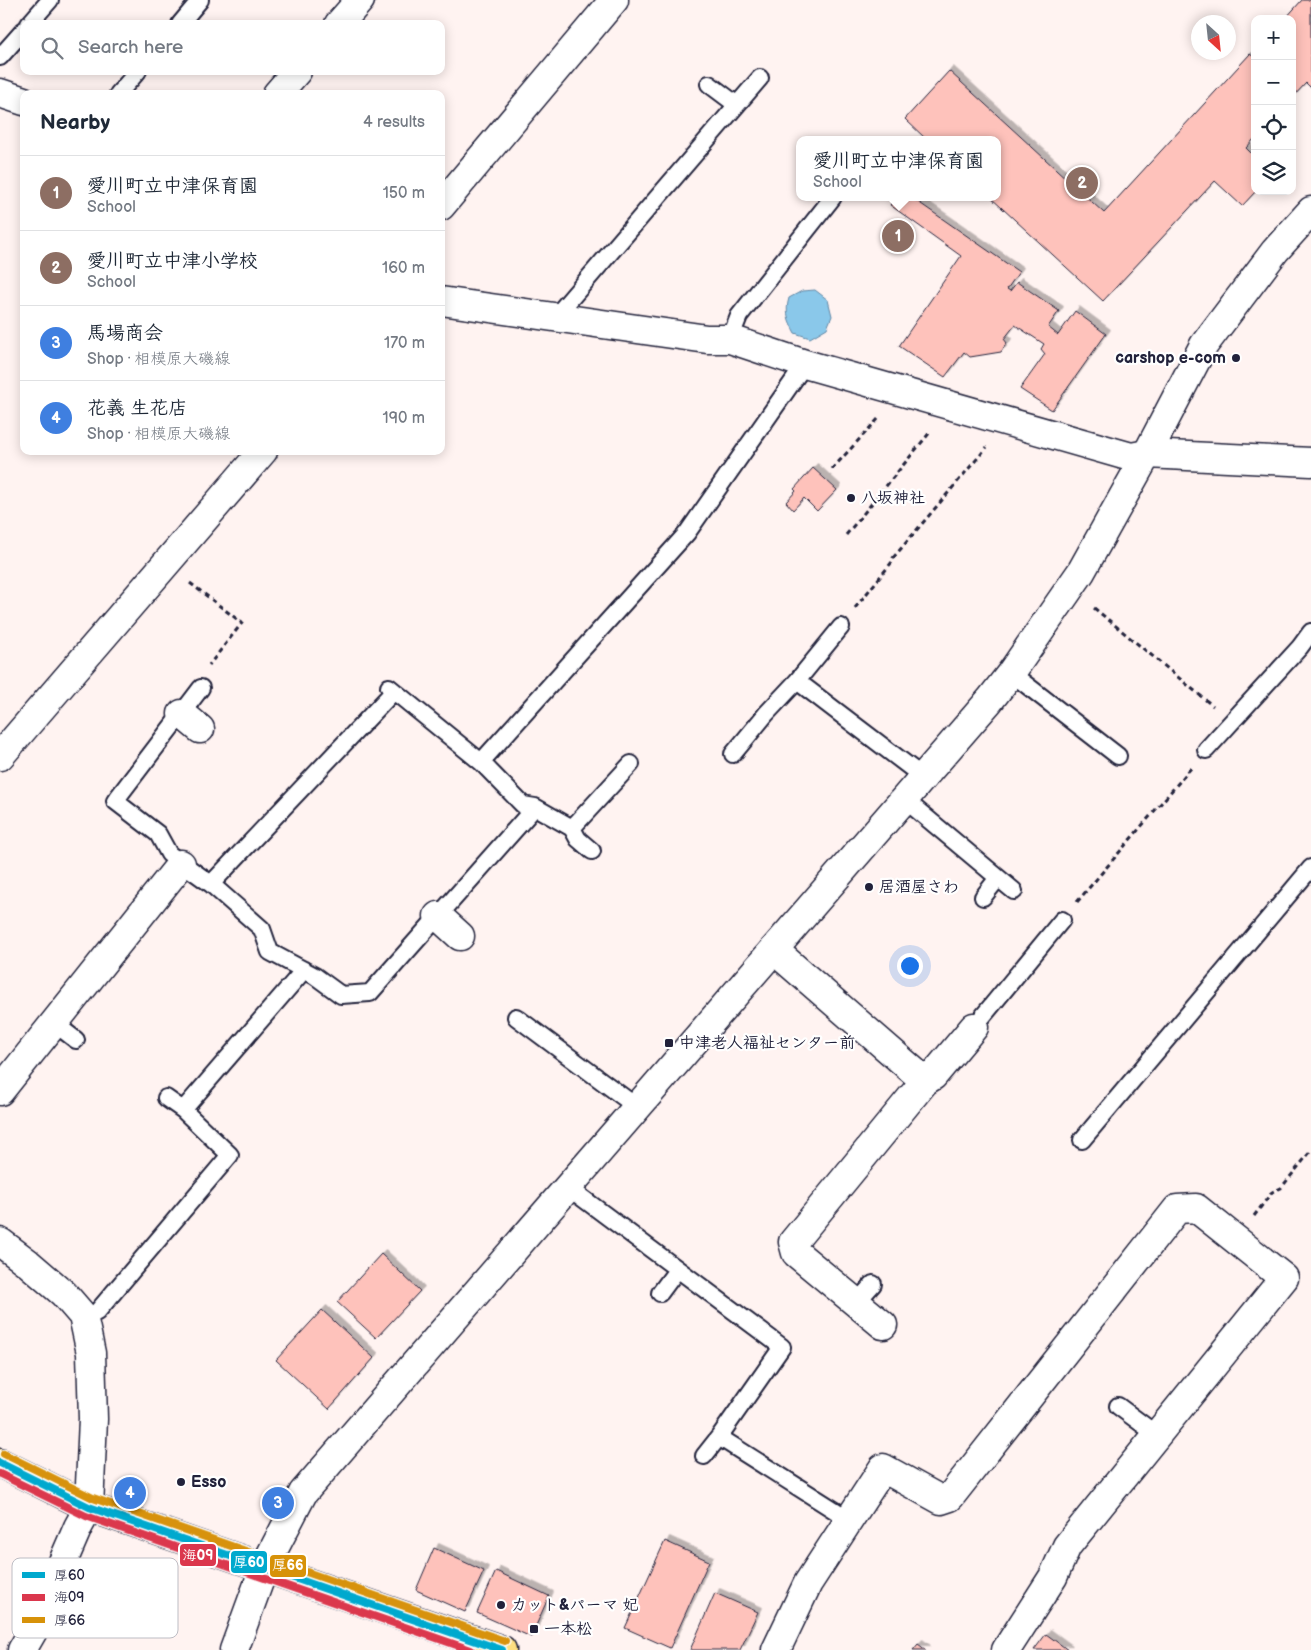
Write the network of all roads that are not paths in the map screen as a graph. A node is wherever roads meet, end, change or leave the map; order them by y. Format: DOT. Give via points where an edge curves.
graph roads {
  1 [pos="50,0"];
  2 [pos="200,0"];
  3 [pos="360,0"];
  4 [pos="614,0"];
  5 [pos="32,20"];
  6 [pos="183,20"];
  7 [pos="342,20"];
  8 [pos="20,34"];
  9 [pos="0,57"];
  10 [pos="135,75"];
  11 [pos="294,75"];
  12 [pos="760,78"];
  13 [pos="709,84"];
  14 [pos="121,90"];
  15 [pos="280,90"];
  16 [pos="0,93"];
  17 [pos="20,100"];
  18 [pos="737,105"];
  19 [pos="445,201"];
  20 [pos="830,201"];
  21 [pos="1311,211"];
  22 [pos="445,302"];
  23 [pos="555,317"];
  24 [pos="730,338"];
  25 [pos="805,364"];
  26 [pos="1146,454"];
  27 [pos="260,455"];
  28 [pos="1311,462"];
  29 [pos="842,627"];
  30 [pos="1311,632"];
  31 [pos="1011,673"];
  32 [pos="797,681"];
  33 [pos="202,688"];
  34 [pos="1206,750"];
  35 [pos="1,753"];
  36 [pos="733,754"];
  37 [pos="1118,756"];
  38 [pos="481,762"];
  39 [pos="631,764"];
  40 [pos="923,778"];
  41 [pos="904,799"];
  42 [pos="535,807"];
  43 [pos="572,828"];
  44 [pos="592,851"];
  45 [pos="181,864"];
  46 [pos="1311,868"];
  47 [pos="998,878"];
  48 [pos="211,884"];
  49 [pos="1014,892"];
  50 [pos="983,897"];
  51 [pos="438,916"];
  52 [pos="1062,920"];
  53 [pos="460,936"];
  54 [pos="774,950"];
  55 [pos="304,970"];
  56 [pos="516,1017"];
  57 [pos="54,1023"];
  58 [pos="974,1027"];
  59 [pos="76,1040"];
  60 [pos="925,1081"];
  61 [pos="0,1091"];
  62 [pos="166,1098"];
  63 [pos="638,1108"];
  64 [pos="182,1110"];
  65 [pos="1082,1140"];
  66 [pos="569,1188"];
  67 [pos="0,1242"];
  68 [pos="677,1270"];
  69 [pos="660,1293"];
  70 [pos="84,1319"];
  71 [pos="883,1325"];
  72 [pos="1118,1406"];
  73 [pos="1157,1435"];
  74 [pos="719,1437"];
  75 [pos="704,1456"];
  76 [pos="0,1463"];
  77 [pos="89,1507"];
  78 [pos="850,1520"];
  79 [pos="65,1558"];
  80 [pos="264,1568"];
  81 [pos="29,1638"];
  82 [pos="22,1650"];
  83 [pos="234,1650"];
  84 [pos="502,1650"];
  85 [pos="776,1650"];
  86 [pos="1006,1650"];
  1 -- 5 [label="lane"];
  2 -- 6 [label="lane"];
  3 -- 7 [label="street"];
  4 -- 19 [label="street"];
  8 -- 9 [label="lane"];
  10 -- 14 [label="lane"];
  11 -- 15 [label="street"];
  12 -- 18 [label="lane"];
  13 -- 18 [label="lane"];
  16 -- 17 [label="street"];
  18 -- 23 [label="lane"];
  20 -- 24 [label="lane" via="739,316"];
  21 -- 26 [label="street" via="1275,251 1204,345"];
  22 -- 23 [label="street"];
  23 -- 24 [label="street" via="707,339"];
  24 -- 25 [label="street"];
  25 -- 26 [label="street" via="1131,457"];
  25 -- 38 [label="lane" via="687,533"];
  26 -- 28 [label="street"];
  26 -- 31 [label="street" via="1070,589"];
  27 -- 35 [label="street"];
  29 -- 32 [label="lane"];
  30 -- 34 [label="lane"];
  31 -- 37 [label="lane"];
  31 -- 40 [label="street"];
  32 -- 36 [label="lane"];
  32 -- 40 [label="lane"];
  33 -- 45 [label="lane" via="191,721 115,801 158,834 169,854"];
  38 -- 42 [label="lane" via="523,805"];
  38 -- 48 [label="lane" via="392,689"];
  39 -- 43 [label="lane"];
  40 -- 41 [label="street"];
  41 -- 47 [label="lane"];
  41 -- 54 [label="street"];
  42 -- 43 [label="lane"];
  42 -- 51 [label="lane"];
  43 -- 44 [label="lane" via="578,839"];
  45 -- 48 [label="lane"];
  45 -- 57 [label="street"];
  46 -- 65 [label="lane"];
  47 -- 49 [label="lane"];
  47 -- 50 [label="lane"];
  48 -- 55 [label="lane" via="262,929 270,952"];
  51 -- 53 [label="street"];
  51 -- 55 [label="lane" via="370,993 341,995"];
  52 -- 58 [label="lane"];
  54 -- 60 [label="street"];
  54 -- 63 [label="street"];
  55 -- 64 [label="lane"];
  56 -- 63 [label="lane"];
  57 -- 59 [label="lane"];
  57 -- 61 [label="street"];
  58 -- 60 [label="street" via="933,1076"];
  60 -- 71 [label="street" via="793,1242 796,1253 865,1294"];
  62 -- 64 [label="lane"];
  63 -- 66 [label="street"];
  64 -- 70 [label="lane" via="230,1154 97,1312"];
  66 -- 68 [label="lane"];
  66 -- 80 [label="street" via="303,1494"];
  67 -- 70 [label="street" via="64,1294"];
  68 -- 69 [label="lane"];
  68 -- 74 [label="lane" via="782,1347"];
  70 -- 77 [label="street" via="91,1353 93,1419"];
  72 -- 73 [label="lane"];
  73 -- 78 [label="street" via="1284,1278 1196,1208 1177,1209 950,1497 941,1500 883,1468"];
  73 -- 86 [label="street" via="1067,1546 1053,1577"];
  74 -- 75 [label="lane"];
  74 -- 78 [label="lane"];
  76 -- 77 [label="main road"];
  77 -- 79 [label="street"];
  77 -- 80 [label="main road"];
  78 -- 85 [label="street" via="808,1583"];
  80 -- 83 [label="street"];
  80 -- 84 [label="main road"];
  81 -- 82 [label="street"];
}
